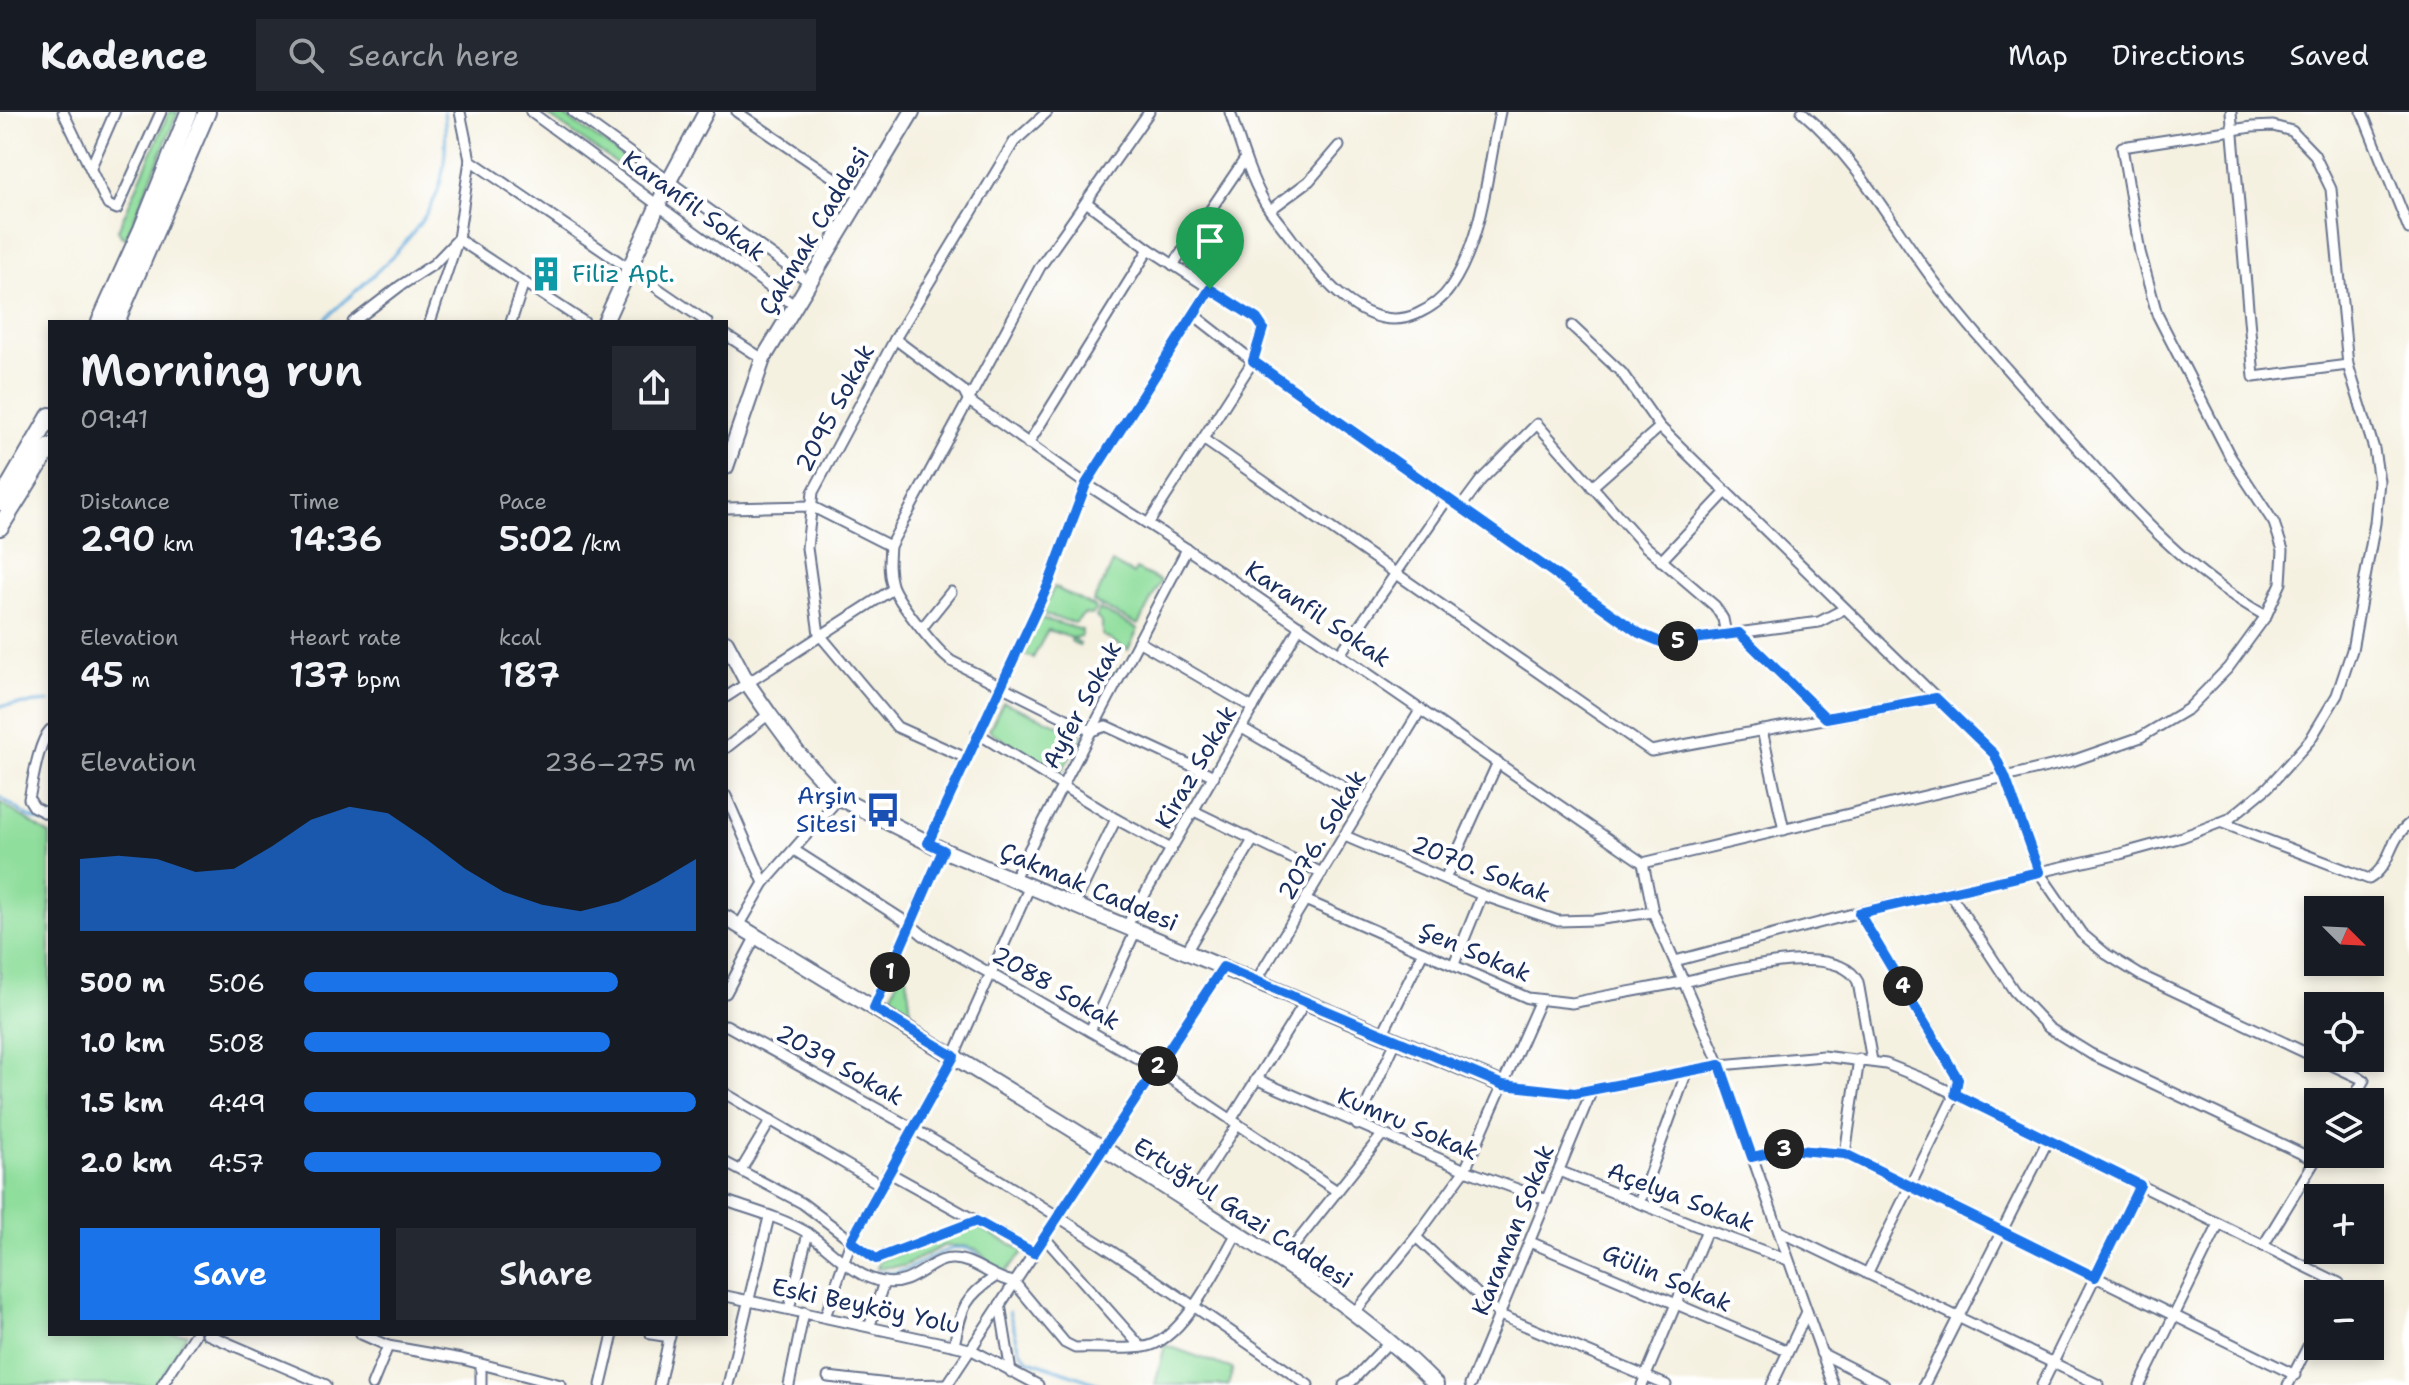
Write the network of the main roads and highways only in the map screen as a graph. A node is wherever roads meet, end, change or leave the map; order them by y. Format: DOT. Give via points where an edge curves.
graph roads {
  1 [pos="189,112"];
  2 [pos="207,112"];
  3 [pos="706,112"];
  4 [pos="908,113"];
  5 [pos="101,320"];
  6 [pos="118,320"];
  7 [pos="606,320"];
  8 [pos="48,419"];
  9 [pos="48,450"];
  10 [pos="728,461"];
  11 [pos="0,502"];
  12 [pos="0,527"];
  13 [pos="728,646"];
  14 [pos="732,922"];
  15 [pos="1503,1085"];
  16 [pos="1436,1385"];
  1 -- 5 [label="highway"];
  2 -- 6 [label="highway"];
  3 -- 7 [label="main road" via="657,204"];
  4 -- 10 [label="main road, Çakmak Caddesi" via="763,359"];
  8 -- 11 [label="highway"];
  9 -- 12 [label="highway"];
  13 -- 15 [label="main road, Çakmak Caddesi" via="769,714 839,798 943,850"];
  14 -- 16 [label="main road, Ertuğrul Gazi Caddesi" via="1237,1233 1355,1312"];
}
